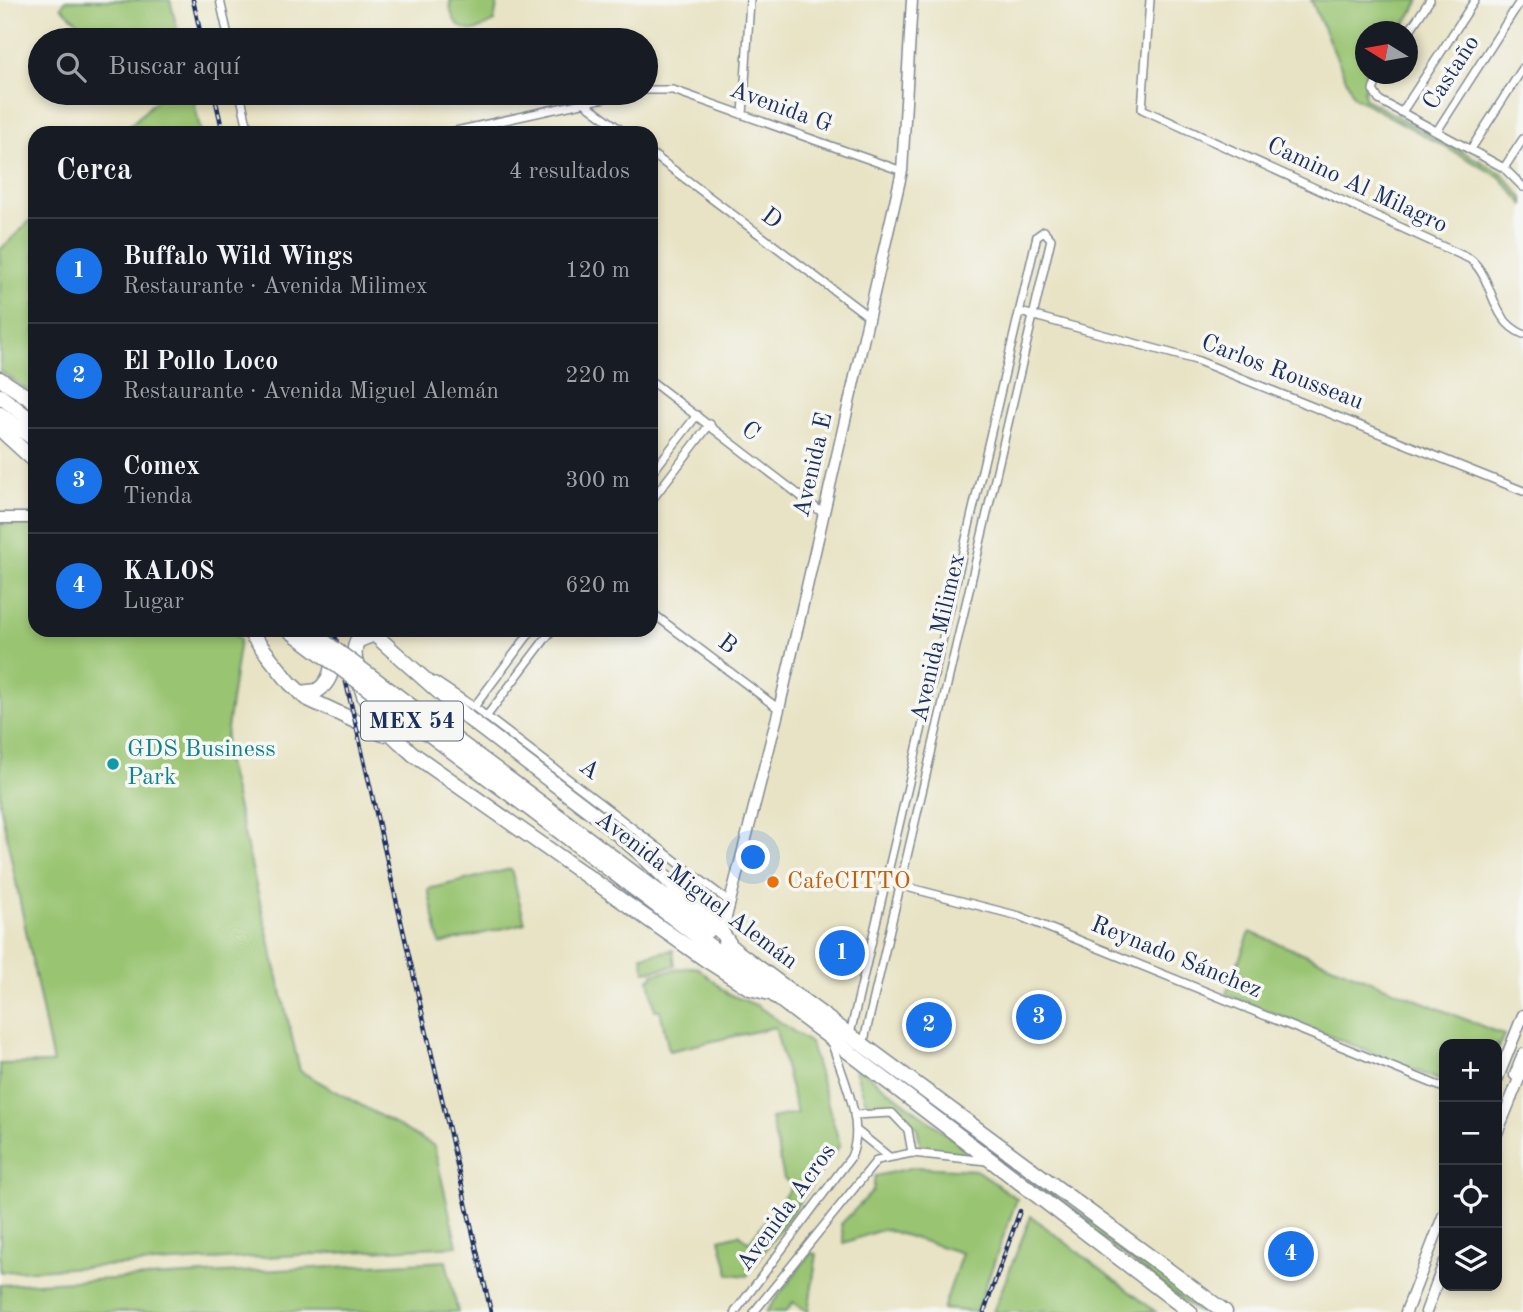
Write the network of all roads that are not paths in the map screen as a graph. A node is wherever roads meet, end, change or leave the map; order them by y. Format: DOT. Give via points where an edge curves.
graph roads {
  1 [pos="220,0"];
  2 [pos="750,0"];
  3 [pos="912,0"];
  4 [pos="1150,0"];
  5 [pos="1430,0"];
  6 [pos="1475,0"];
  7 [pos="1521,0"];
  8 [pos="1416,21"];
  9 [pos="226,28"];
  10 [pos="1523,68"];
  11 [pos="1375,84"];
  12 [pos="658,90"];
  13 [pos="243,105"];
  14 [pos="565,105"];
  15 [pos="587,105"];
  16 [pos="1402,112"];
  17 [pos="743,115"];
  18 [pos="247,126"];
  19 [pos="477,126"];
  20 [pos="616,126"];
  21 [pos="1437,131"];
  22 [pos="1523,139"];
  23 [pos="1471,149"];
  24 [pos="658,158"];
  25 [pos="1504,168"];
  26 [pos="902,172"];
  27 [pos="1523,187"];
  28 [pos="1020,312"];
  29 [pos="1034,315"];
  30 [pos="868,316"];
  31 [pos="1523,334"];
  32 [pos="0,379"];
  33 [pos="658,386"];
  34 [pos="0,396"];
  35 [pos="28,397"];
  36 [pos="0,414"];
  37 [pos="696,415"];
  38 [pos="28,418"];
  39 [pos="710,424"];
  40 [pos="0,429"];
  41 [pos="28,435"];
  42 [pos="28,455"];
  43 [pos="658,465"];
  44 [pos="660,489"];
  45 [pos="1523,491"];
  46 [pos="658,492"];
  47 [pos="824,514"];
  48 [pos="0,518"];
  49 [pos="28,518"];
  50 [pos="658,617"];
  51 [pos="254,637"];
  52 [pos="299,637"];
  53 [pos="318,637"];
  54 [pos="327,637"];
  55 [pos="364,637"];
  56 [pos="371,637"];
  57 [pos="527,637"];
  58 [pos="547,637"];
  59 [pos="420,673"];
  60 [pos="300,693"];
  61 [pos="474,707"];
  62 [pos="779,709"];
  63 [pos="486,717"];
  64 [pos="413,754"];
  65 [pos="537,808"];
  66 [pos="887,882"];
  67 [pos="901,885"];
  68 [pos="732,903"];
  69 [pos="722,933"];
  70 [pos="732,948"];
  71 [pos="770,993"];
  72 [pos="1523,1015"];
  73 [pos="850,1035"];
  74 [pos="1520,1035"];
  75 [pos="831,1041"];
  76 [pos="863,1045"];
  77 [pos="1523,1055"];
  78 [pos="1523,1069"];
  79 [pos="1502,1070"];
  80 [pos="1439,1086"];
  81 [pos="1512,1097"];
  82 [pos="854,1115"];
  83 [pos="1502,1121"];
  84 [pos="857,1131"];
  85 [pos="912,1153"];
  86 [pos="888,1156"];
  87 [pos="997,1164"];
  88 [pos="817,1202"];
  89 [pos="832,1213"];
  90 [pos="1439,1226"];
  91 [pos="1443,1228"];
  92 [pos="793,1234"];
  93 [pos="806,1245"];
  94 [pos="1437,1263"];
  95 [pos="735,1312"];
  96 [pos="754,1312"];
  97 [pos="1190,1312"];
  98 [pos="1225,1312"];
  99 [pos="1406,1312"];
  100 [pos="1424,1312"];
  1 -- 9 [label="street"];
  2 -- 17 [label="street"];
  3 -- 26 [label="main road, Avenida E"];
  4 -- 31 [label="street, Camino Al Milagro" via="1142,109 1470,258 1505,323"];
  5 -- 8 [label="street"];
  6 -- 16 [label="street"];
  7 -- 21 [label="street, Castaño"];
  10 -- 23 [label="street"];
  11 -- 16 [label="street" via="1373,90 1379,100"];
  12 -- 17 [label="street, Avenida G" via="673,90"];
  13 -- 18 [label="street"];
  14 -- 19 [label="street"];
  15 -- 20 [label="street"];
  16 -- 21 [label="street"];
  17 -- 26 [label="street, Avenida G"];
  21 -- 23 [label="street"];
  22 -- 25 [label="street"];
  23 -- 25 [label="street"];
  24 -- 30 [label="street, D"];
  25 -- 27 [label="street"];
  26 -- 30 [label="main road, Avenida E"];
  28 -- 29 [label="street, Carlos Rousseau"];
  28 -- 29 [label="street, Avenida Milimex" via="1037,236 1044,231 1051,239"];
  28 -- 66 [label="street, Avenida Milimex"];
  29 -- 45 [label="street, Carlos Rousseau" via="1196,360"];
  29 -- 67 [label="street, Avenida Milimex"];
  30 -- 47 [label="main road, Avenida E"];
  32 -- 35 [label="highway"];
  33 -- 37 [label="street, C"];
  34 -- 38 [label="highway"];
  36 -- 41 [label="highway"];
  37 -- 39 [label="street, C"];
  37 -- 43 [label="street"];
  39 -- 44 [label="street"];
  39 -- 47 [label="street, C"];
  40 -- 42 [label="highway"];
  44 -- 46 [label="street"];
  47 -- 62 [label="main road, Avenida E"];
  48 -- 49 [label="main road"];
  50 -- 62 [label="street, B"];
  51 -- 60 [label="highway"];
  52 -- 65 [label="highway, Avenida Miguel Alemán / MEX 54, bridge"];
  53 -- 65 [label="highway, Avenida Miguel Alemán / MEX 54, bridge"];
  54 -- 60 [label="highway" via="331,676 317,691"];
  55 -- 64 [label="highway" via="354,654 365,703 379,723"];
  56 -- 59 [label="highway"];
  57 -- 61 [label="street"];
  58 -- 63 [label="street"];
  59 -- 61 [label="street, A"];
  59 -- 69 [label="highway" via="468,719 608,826"];
  60 -- 64 [label="highway" via="373,727"];
  61 -- 63 [label="street, A"];
  62 -- 68 [label="main road, Avenida E"];
  63 -- 68 [label="street, A"];
  64 -- 71 [label="highway" via="705,959 750,988"];
  65 -- 70 [label="highway, Avenida Miguel Alemán / MEX 54"];
  65 -- 71 [label="highway, Avenida Miguel Alemán / MEX 54"];
  66 -- 67 [label="street, Reynado Sánchez"];
  66 -- 73 [label="street, Avenida Milimex"];
  67 -- 76 [label="street, Avenida Milimex"];
  67 -- 80 [label="street, Reynado Sánchez" via="1019,916"];
  68 -- 69 [label="main road, Avenida E"];
  69 -- 70 [label="highway"];
  70 -- 73 [label="highway, Avenida Miguel Alemán / MEX 54"];
  71 -- 75 [label="highway, Avenida Miguel Alemán / MEX 54"];
  72 -- 74 [label="main road"];
  73 -- 76 [label="highway, Avenida Miguel Alemán / MEX 54"];
  74 -- 79 [label="main road"];
  75 -- 82 [label="street, Avenida Acros"];
  75 -- 87 [label="highway, Avenida Miguel Alemán / MEX 54"];
  76 -- 98 [label="highway, Avenida Miguel Alemán / MEX 54"];
  77 -- 81 [label="main road" via="1510,1088"];
  78 -- 81 [label="main road"];
  81 -- 83 [label="main road"];
  82 -- 84 [label="street, Avenida Acros"];
  82 -- 85 [label="street" via="892,1113 908,1129"];
  84 -- 86 [label="street"];
  84 -- 88 [label="street, Avenida Acros" via="851,1157"];
  85 -- 86 [label="street, Avenida Acros"];
  85 -- 87 [label="street, Avenida Acros"];
  86 -- 89 [label="street, Avenida Acros" via="867,1168"];
  87 -- 97 [label="highway, Avenida Miguel Alemán / MEX 54"];
  88 -- 89 [label="street"];
  88 -- 92 [label="street, Avenida Acros"];
  89 -- 93 [label="street, Avenida Acros"];
  90 -- 99 [label="main road"];
  91 -- 94 [label="main road"];
  92 -- 93 [label="street"];
  92 -- 95 [label="street, Avenida Acros"];
  93 -- 96 [label="street, Avenida Acros"];
  94 -- 100 [label="main road"];
}
